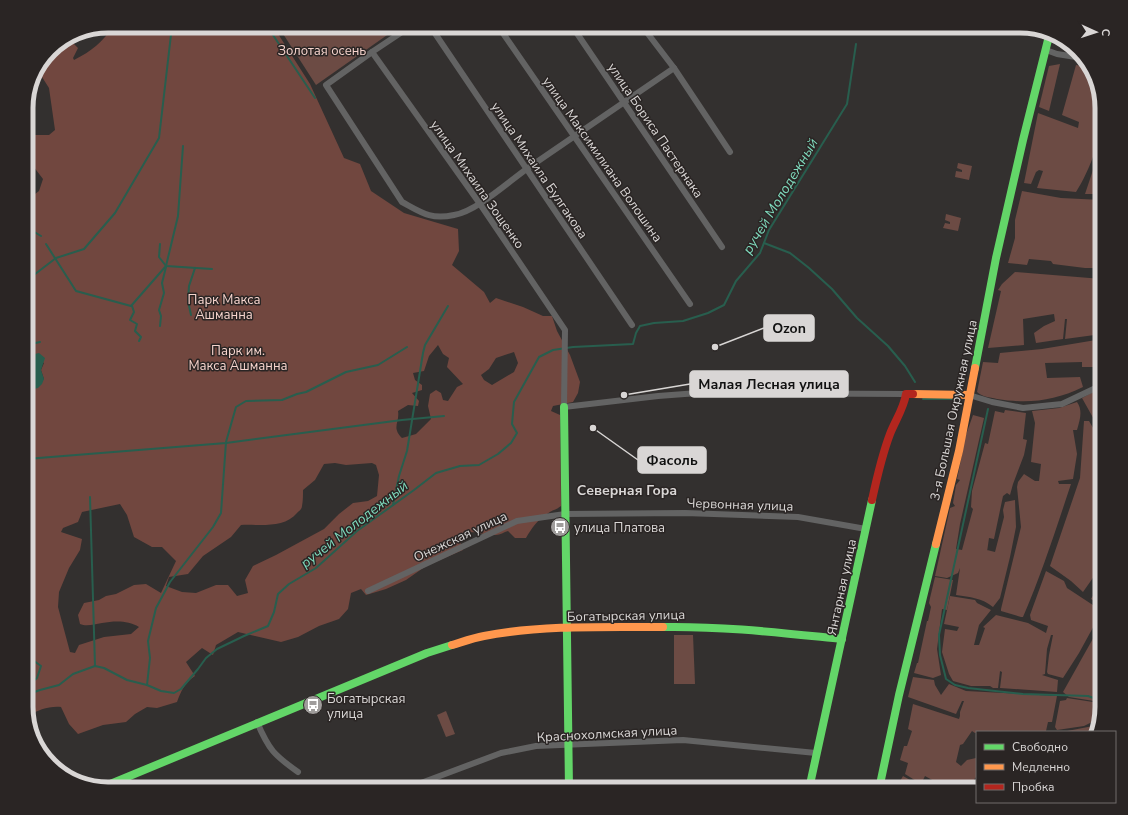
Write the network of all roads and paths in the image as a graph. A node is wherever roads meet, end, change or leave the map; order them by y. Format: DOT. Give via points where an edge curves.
graph roads {
  1 [pos="400,33"];
  2 [pos="435,33"];
  3 [pos="503,33"];
  4 [pos="577,33"];
  5 [pos="647,33"];
  6 [pos="1048,39"];
  7 [pos="1046,50"];
  8 [pos="372,52"];
  9 [pos="1074,57"];
  10 [pos="674,68"];
  11 [pos="624,103"];
  12 [pos="574,137"];
  13 [pos="730,152"];
  14 [pos="526,170"];
  15 [pos="480,204"];
  16 [pos="722,247"];
  17 [pos="690,304"];
  18 [pos="632,325"];
  19 [pos="1095,388"];
  20 [pos="906,394"];
  21 [pos="969,396"];
  22 [pos="564,408"];
  23 [pos="565,514"];
  24 [pos="866,529"];
  25 [pos="368,591"];
  26 [pos="567,628"];
  27 [pos="842,639"];
  28 [pos="257,722"];
  29 [pos="569,745"];
  30 [pos="816,753"];
  31 [pos="298,772"];
  32 [pos="115,782"];
  33 [pos="424,782"];
  34 [pos="569,782"];
  35 [pos="810,782"];
  36 [pos="880,782"];
  1 -- 8 [label="street"];
  2 -- 14 [label="street, улица Михаила Булгакова"];
  3 -- 12 [label="street, улица Максимилиана Волошина"];
  4 -- 11 [label="street, улица Бориса Пастернака"];
  5 -- 10 [label="street"];
  6 -- 7 [label="street, 3-я Большая Окружная улица"];
  7 -- 9 [label="street"];
  7 -- 21 [label="street, 3-я Большая Окружная улица" via="996,258"];
  8 -- 15 [label="street, улица Михаила Зощенко"];
  8 -- 15 [label="street" via="326,85 402,202 434,218 455,215"];
  10 -- 11 [label="street"];
  10 -- 13 [label="street"];
  11 -- 12 [label="street"];
  11 -- 16 [label="street, улица Бориса Пастернака"];
  12 -- 14 [label="street"];
  12 -- 17 [label="street, улица Максимилиана Волошина"];
  14 -- 15 [label="street"];
  14 -- 18 [label="street, улица Михаила Булгакова"];
  15 -- 22 [label="street, улица Михаила Зощенко" via="565,330"];
  19 -- 21 [label="street" via="1062,404 1030,408"];
  20 -- 21 [label="street"];
  20 -- 22 [label="street" via="698,393"];
  20 -- 24 [label="street, Янтарная улица" via="886,443"];
  21 -- 36 [label="street, 3-я Большая Окружная улица" via="959,451"];
  22 -- 23 [label="street"];
  23 -- 24 [label="street, Червонная улица" via="685,513 798,517"];
  23 -- 25 [label="street, Онежская улица" via="517,521"];
  23 -- 26 [label="street"];
  24 -- 27 [label="street, Янтарная улица"];
  26 -- 27 [label="street, Богатырская улица" via="716,627"];
  26 -- 28 [label="street, Богатырская улица" via="506,632 466,640 427,653"];
  26 -- 29 [label="street"];
  27 -- 30 [label="street, Янтарная улица"];
  28 -- 31 [label="street" via="266,742 278,758"];
  28 -- 32 [label="street, Богатырская улица"];
  29 -- 30 [label="street, Краснохолмская улица" via="683,740"];
  29 -- 33 [label="street, Краснохолмская улица" via="536,746 501,753"];
  29 -- 34 [label="street"];
  30 -- 35 [label="street, Янтарная улица"];
}
